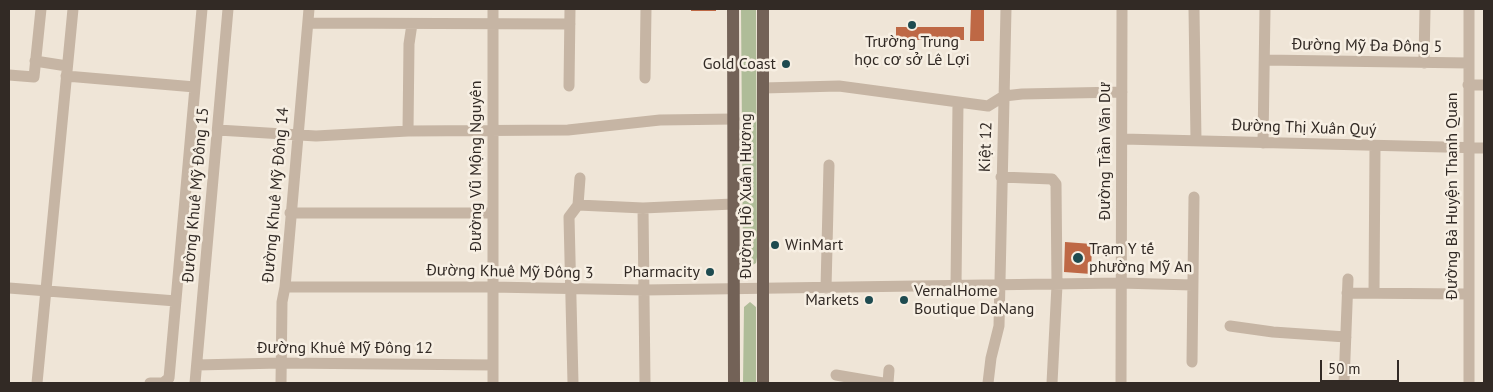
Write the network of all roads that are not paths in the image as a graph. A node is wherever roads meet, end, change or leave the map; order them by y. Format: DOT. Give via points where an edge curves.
graph roads {
  1 [pos="41,9"];
  2 [pos="73,9"];
  3 [pos="202,9"];
  4 [pos="228,9"];
  5 [pos="309,9"];
  6 [pos="493,9"];
  7 [pos="570,9"];
  8 [pos="646,9"];
  9 [pos="733,9"];
  10 [pos="763,9"];
  11 [pos="1006,9"];
  12 [pos="1122,9"];
  13 [pos="1194,9"];
  14 [pos="1265,9"];
  15 [pos="1425,9"];
  16 [pos="1469,9"];
  17 [pos="494,22"];
  18 [pos="308,23"];
  19 [pos="412,24"];
  20 [pos="570,24"];
  21 [pos="1265,60"];
  22 [pos="35,61"];
  23 [pos="1424,63"];
  24 [pos="1468,63"];
  25 [pos="67,71"];
  26 [pos="9,74"];
  27 [pos="645,78"];
  28 [pos="1468,85"];
  29 [pos="1484,85"];
  30 [pos="569,86"];
  31 [pos="195,87"];
  32 [pos="763,88"];
  33 [pos="1122,92"];
  34 [pos="1004,96"];
  35 [pos="958,102"];
  36 [pos="734,120"];
  37 [pos="218,130"];
  38 [pos="408,130"];
  39 [pos="491,130"];
  40 [pos="297,136"];
  41 [pos="1123,139"];
  42 [pos="1196,140"];
  43 [pos="1263,143"];
  44 [pos="1375,146"];
  45 [pos="1470,147"];
  46 [pos="1484,148"];
  47 [pos="829,165"];
  48 [pos="1002,177"];
  49 [pos="580,178"];
  50 [pos="1194,197"];
  51 [pos="733,204"];
  52 [pos="578,205"];
  53 [pos="643,208"];
  54 [pos="492,213"];
  55 [pos="290,214"];
  56 [pos="1348,279"];
  57 [pos="1120,283"];
  58 [pos="1057,285"];
  59 [pos="1192,285"];
  60 [pos="956,286"];
  61 [pos="998,286"];
  62 [pos="285,287"];
  63 [pos="492,287"];
  64 [pos="762,287"];
  65 [pos="9,288"];
  66 [pos="734,288"];
  67 [pos="826,288"];
  68 [pos="570,290"];
  69 [pos="644,290"];
  70 [pos="46,291"];
  71 [pos="1347,293"];
  72 [pos="1374,293"];
  73 [pos="1468,294"];
  74 [pos="176,301"];
  75 [pos="1230,326"];
  76 [pos="1346,337"];
  77 [pos="1192,362"];
  78 [pos="280,363"];
  79 [pos="197,365"];
  80 [pos="493,365"];
  81 [pos="889,370"];
  82 [pos="836,375"];
  83 [pos="37,383"];
  84 [pos="150,383"];
  85 [pos="195,383"];
  86 [pos="281,383"];
  87 [pos="493,383"];
  88 [pos="572,383"];
  89 [pos="645,383"];
  90 [pos="734,383"];
  91 [pos="763,383"];
  92 [pos="883,383"];
  93 [pos="888,383"];
  94 [pos="988,383"];
  95 [pos="1052,383"];
  96 [pos="1120,383"];
  97 [pos="1344,383"];
  98 [pos="1469,383"];
  1 -- 22 [label="street"];
  2 -- 25 [label="street"];
  3 -- 31 [label="street"];
  4 -- 37 [label="street, Đường Khuê Mỹ Đông 15"];
  5 -- 18 [label="street, Đường Khuê Mỹ Đông 14"];
  6 -- 17 [label="street, Đường Vũ Mộng Nguyên"];
  7 -- 20 [label="street"];
  8 -- 27 [label="street"];
  9 -- 36 [label="main road, Đường Hồ Xuân Hương"];
  10 -- 32 [label="main road, Đường Hồ Xuân Hương"];
  11 -- 34 [label="street, Kiệt 12"];
  12 -- 33 [label="street, Đường Trần Văn Dư"];
  13 -- 42 [label="street"];
  14 -- 21 [label="street"];
  15 -- 23 [label="street"];
  16 -- 24 [label="street, Đường Bà Huyện Thanh Quan"];
  17 -- 19 [label="street"];
  17 -- 20 [label="street"];
  17 -- 39 [label="street, Đường Vũ Mộng Nguyên"];
  18 -- 19 [label="street"];
  18 -- 40 [label="street, Đường Khuê Mỹ Đông 14"];
  19 -- 38 [label="street"];
  20 -- 30 [label="street"];
  21 -- 23 [label="street, Đường Mỹ Đa Đông 5"];
  21 -- 43 [label="street"];
  22 -- 25 [label="street"];
  22 -- 26 [label="street" via="34,77"];
  23 -- 24 [label="street, Đường Mỹ Đa Đông 5"];
  24 -- 28 [label="street, Đường Bà Huyện Thanh Quan"];
  25 -- 31 [label="street"];
  25 -- 70 [label="street"];
  28 -- 29 [label="street"];
  28 -- 45 [label="street, Đường Bà Huyện Thanh Quan"];
  31 -- 74 [label="street"];
  32 -- 35 [label="street" via="838,86"];
  32 -- 64 [label="main road, Đường Hồ Xuân Hương"];
  33 -- 34 [label="street"];
  33 -- 41 [label="street, Đường Trần Văn Dư"];
  34 -- 35 [label="street" via="988,106"];
  34 -- 48 [label="street, Kiệt 12"];
  35 -- 60 [label="street"];
  36 -- 39 [label="street" via="660,120 568,130"];
  36 -- 51 [label="main road, Đường Hồ Xuân Hương"];
  37 -- 40 [label="street"];
  37 -- 79 [label="street, Đường Khuê Mỹ Đông 15"];
  38 -- 39 [label="street"];
  38 -- 40 [label="street"];
  39 -- 54 [label="street, Đường Vũ Mộng Nguyên"];
  40 -- 55 [label="street, Đường Khuê Mỹ Đông 14"];
  41 -- 42 [label="street, Đường Thị Xuân Quý"];
  41 -- 57 [label="street, Đường Trần Văn Dư"];
  42 -- 43 [label="street, Đường Thị Xuân Quý"];
  43 -- 44 [label="street, Đường Thị Xuân Quý"];
  44 -- 45 [label="street, Đường Thị Xuân Quý"];
  44 -- 72 [label="street"];
  45 -- 46 [label="street, Đường Thị Xuân Quý"];
  45 -- 73 [label="street, Đường Bà Huyện Thanh Quan"];
  47 -- 67 [label="street"];
  48 -- 58 [label="street" via="1055,181"];
  48 -- 61 [label="street, Kiệt 12"];
  49 -- 52 [label="street"];
  50 -- 59 [label="street"];
  51 -- 53 [label="street"];
  51 -- 66 [label="main road, Đường Hồ Xuân Hương"];
  52 -- 53 [label="street"];
  52 -- 68 [label="street" via="569,217"];
  53 -- 69 [label="street"];
  54 -- 55 [label="street"];
  54 -- 63 [label="street, Đường Vũ Mộng Nguyên"];
  55 -- 62 [label="street, Đường Khuê Mỹ Đông 14"];
  56 -- 71 [label="street"];
  57 -- 58 [label="street, Đường Khuê Mỹ Đông 3"];
  57 -- 59 [label="street, Đường Khuê Mỹ Đông 3"];
  57 -- 96 [label="street, Đường Trần Văn Dư"];
  58 -- 61 [label="street, Đường Khuê Mỹ Đông 3"];
  58 -- 95 [label="street"];
  59 -- 77 [label="street"];
  60 -- 61 [label="street, Đường Khuê Mỹ Đông 3"];
  60 -- 67 [label="street, Đường Khuê Mỹ Đông 3"];
  61 -- 94 [label="street, Kiệt 12" via="999,326"];
  62 -- 63 [label="street, Đường Khuê Mỹ Đông 3"];
  62 -- 78 [label="street, Đường Khuê Mỹ Đông 14"];
  63 -- 68 [label="street, Đường Khuê Mỹ Đông 3"];
  63 -- 80 [label="street, Đường Vũ Mộng Nguyên"];
  64 -- 66 [label="street, Đường Khuê Mỹ Đông 3"];
  64 -- 67 [label="street, Đường Khuê Mỹ Đông 3"];
  64 -- 91 [label="main road, Đường Hồ Xuân Hương"];
  65 -- 70 [label="street"];
  66 -- 69 [label="street, Đường Khuê Mỹ Đông 3"];
  66 -- 90 [label="main road, Đường Hồ Xuân Hương"];
  68 -- 69 [label="street, Đường Khuê Mỹ Đông 3"];
  68 -- 88 [label="street"];
  69 -- 89 [label="street"];
  70 -- 74 [label="street"];
  70 -- 83 [label="street"];
  71 -- 72 [label="street"];
  71 -- 76 [label="street"];
  72 -- 73 [label="street"];
  73 -- 98 [label="street, Đường Bà Huyện Thanh Quan"];
  74 -- 84 [label="street" via="169,378"];
  75 -- 76 [label="street"];
  76 -- 97 [label="street"];
  78 -- 79 [label="street, Đường Khuê Mỹ Đông 12"];
  78 -- 80 [label="street, Đường Khuê Mỹ Đông 12"];
  78 -- 86 [label="street, Đường Khuê Mỹ Đông 14"];
  79 -- 85 [label="street, Đường Khuê Mỹ Đông 15"];
  80 -- 87 [label="street, Đường Vũ Mộng Nguyên"];
  81 -- 93 [label="street"];
  82 -- 92 [label="street"];
}
